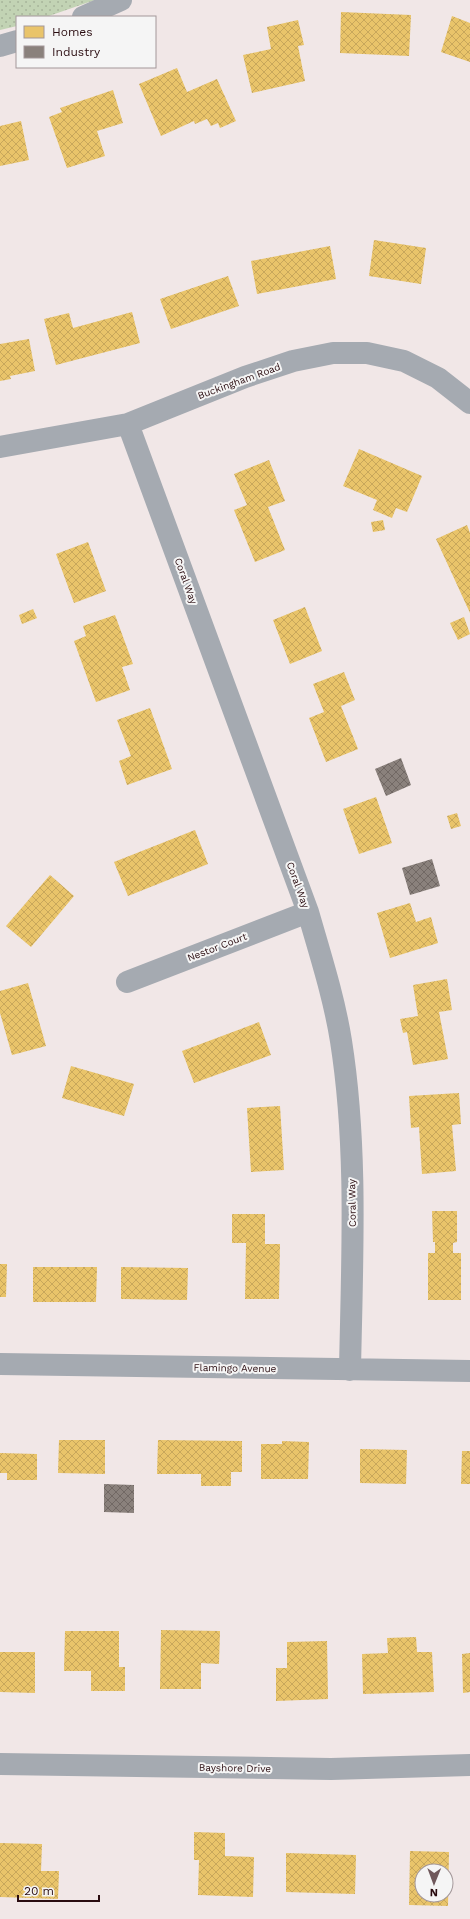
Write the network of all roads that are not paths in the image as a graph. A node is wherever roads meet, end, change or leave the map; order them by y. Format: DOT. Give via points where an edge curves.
graph roads {
  1 [pos="121,0"];
  2 [pos="85,16"];
  3 [pos="16,41"];
  4 [pos="0,46"];
  5 [pos="470,403"];
  6 [pos="128,424"];
  7 [pos="0,447"];
  8 [pos="308,912"];
  9 [pos="127,982"];
  10 [pos="0,1364"];
  11 [pos="350,1370"];
  12 [pos="470,1371"];
  13 [pos="0,1764"];
  14 [pos="470,1765"];
  1 -- 2 [label="street"];
  3 -- 4 [label="street"];
  5 -- 6 [label="street, Buckingham Road" via="438,378 404,362 367,353 333,353 293,361 245,377"];
  6 -- 7 [label="street, Buckingham Road"];
  6 -- 8 [label="street, Coral Way"];
  8 -- 9 [label="street, Nestor Court"];
  8 -- 11 [label="street, Coral Way" via="341,1040 350,1119 353,1209"];
  10 -- 11 [label="street, Flamingo Avenue"];
  11 -- 12 [label="street, Flamingo Avenue"];
  13 -- 14 [label="street, Bayshore Drive" via="331,1769"];
}
